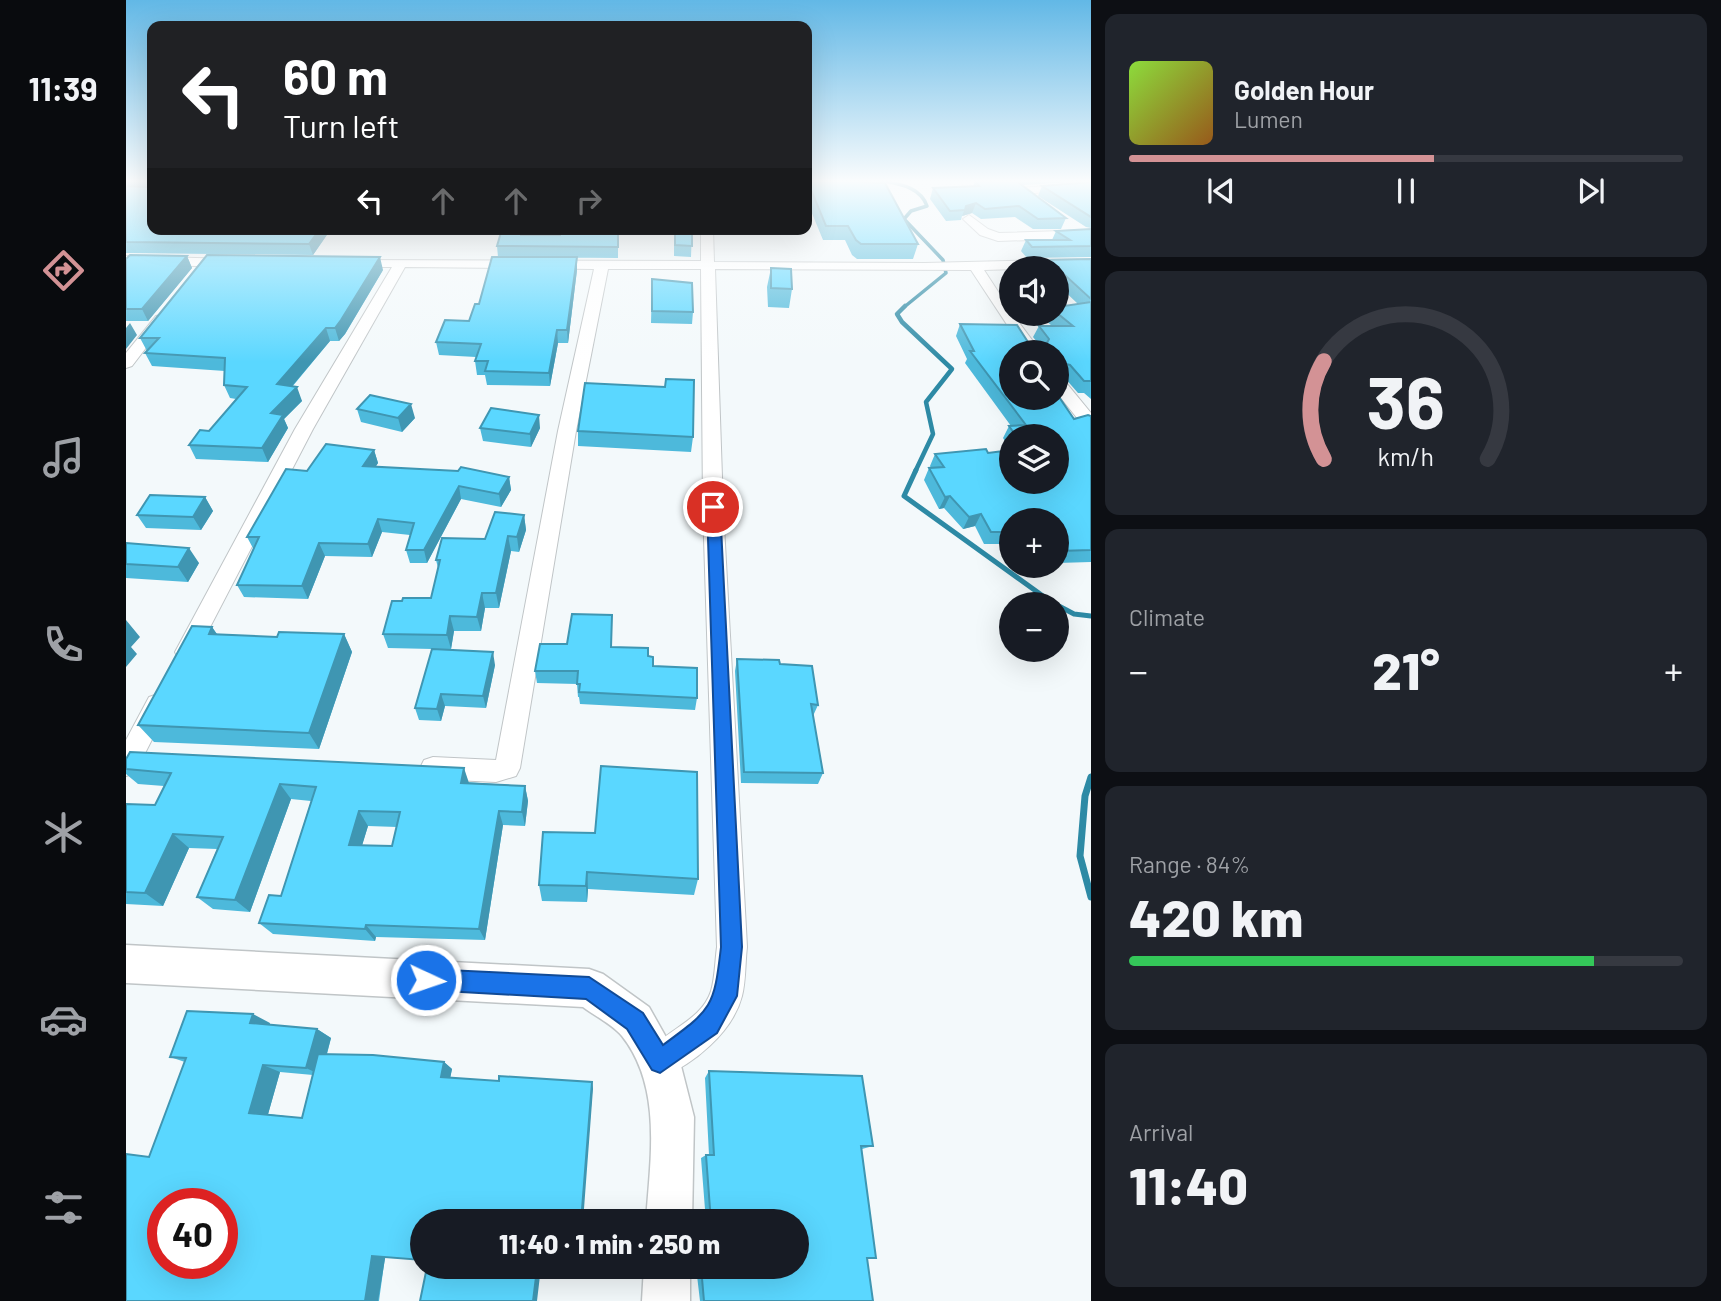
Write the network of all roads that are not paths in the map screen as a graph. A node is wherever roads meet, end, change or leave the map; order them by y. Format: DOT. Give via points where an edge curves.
graph roads {
  1 [pos="708,241"];
  2 [pos="126,260"];
  3 [pos="247,263"];
  4 [pos="345,263"];
  5 [pos="401,263"];
  6 [pos="1091,263"];
  7 [pos="602,264"];
  8 [pos="708,264"];
  9 [pos="975,266"];
  10 [pos="171,307"];
  11 [pos="1025,340"];
  12 [pos="126,363"];
  13 [pos="1069,397"];
  14 [pos="1091,424"];
  15 [pos="159,755"];
  16 [pos="129,760"];
  17 [pos="415,767"];
  18 [pos="126,964"];
  19 [pos="660,1062"];
  20 [pos="669,1209"];
  21 [pos="667,1279"];
  22 [pos="666,1301"];
  1 -- 8 [label="street"];
  2 -- 3 [label="street" via="201,268"];
  4 -- 5 [label="street"];
  5 -- 7 [label="street"];
  5 -- 16 [label="street" via="304,429"];
  6 -- 9 [label="street"];
  7 -- 8 [label="street"];
  7 -- 17 [label="street" via="507,768"];
  8 -- 9 [label="street"];
  8 -- 19 [label="street" via="713,507 732,947 726,996 709,1025"];
  9 -- 11 [label="street"];
  10 -- 12 [label="street" via="146,328"];
  13 -- 14 [label="street"];
  15 -- 16 [label="street"];
  18 -- 19 [label="street" via="589,988 635,1021"];
  19 -- 20 [label="street" via="673,1117"];
  21 -- 22 [label="street"];
}
